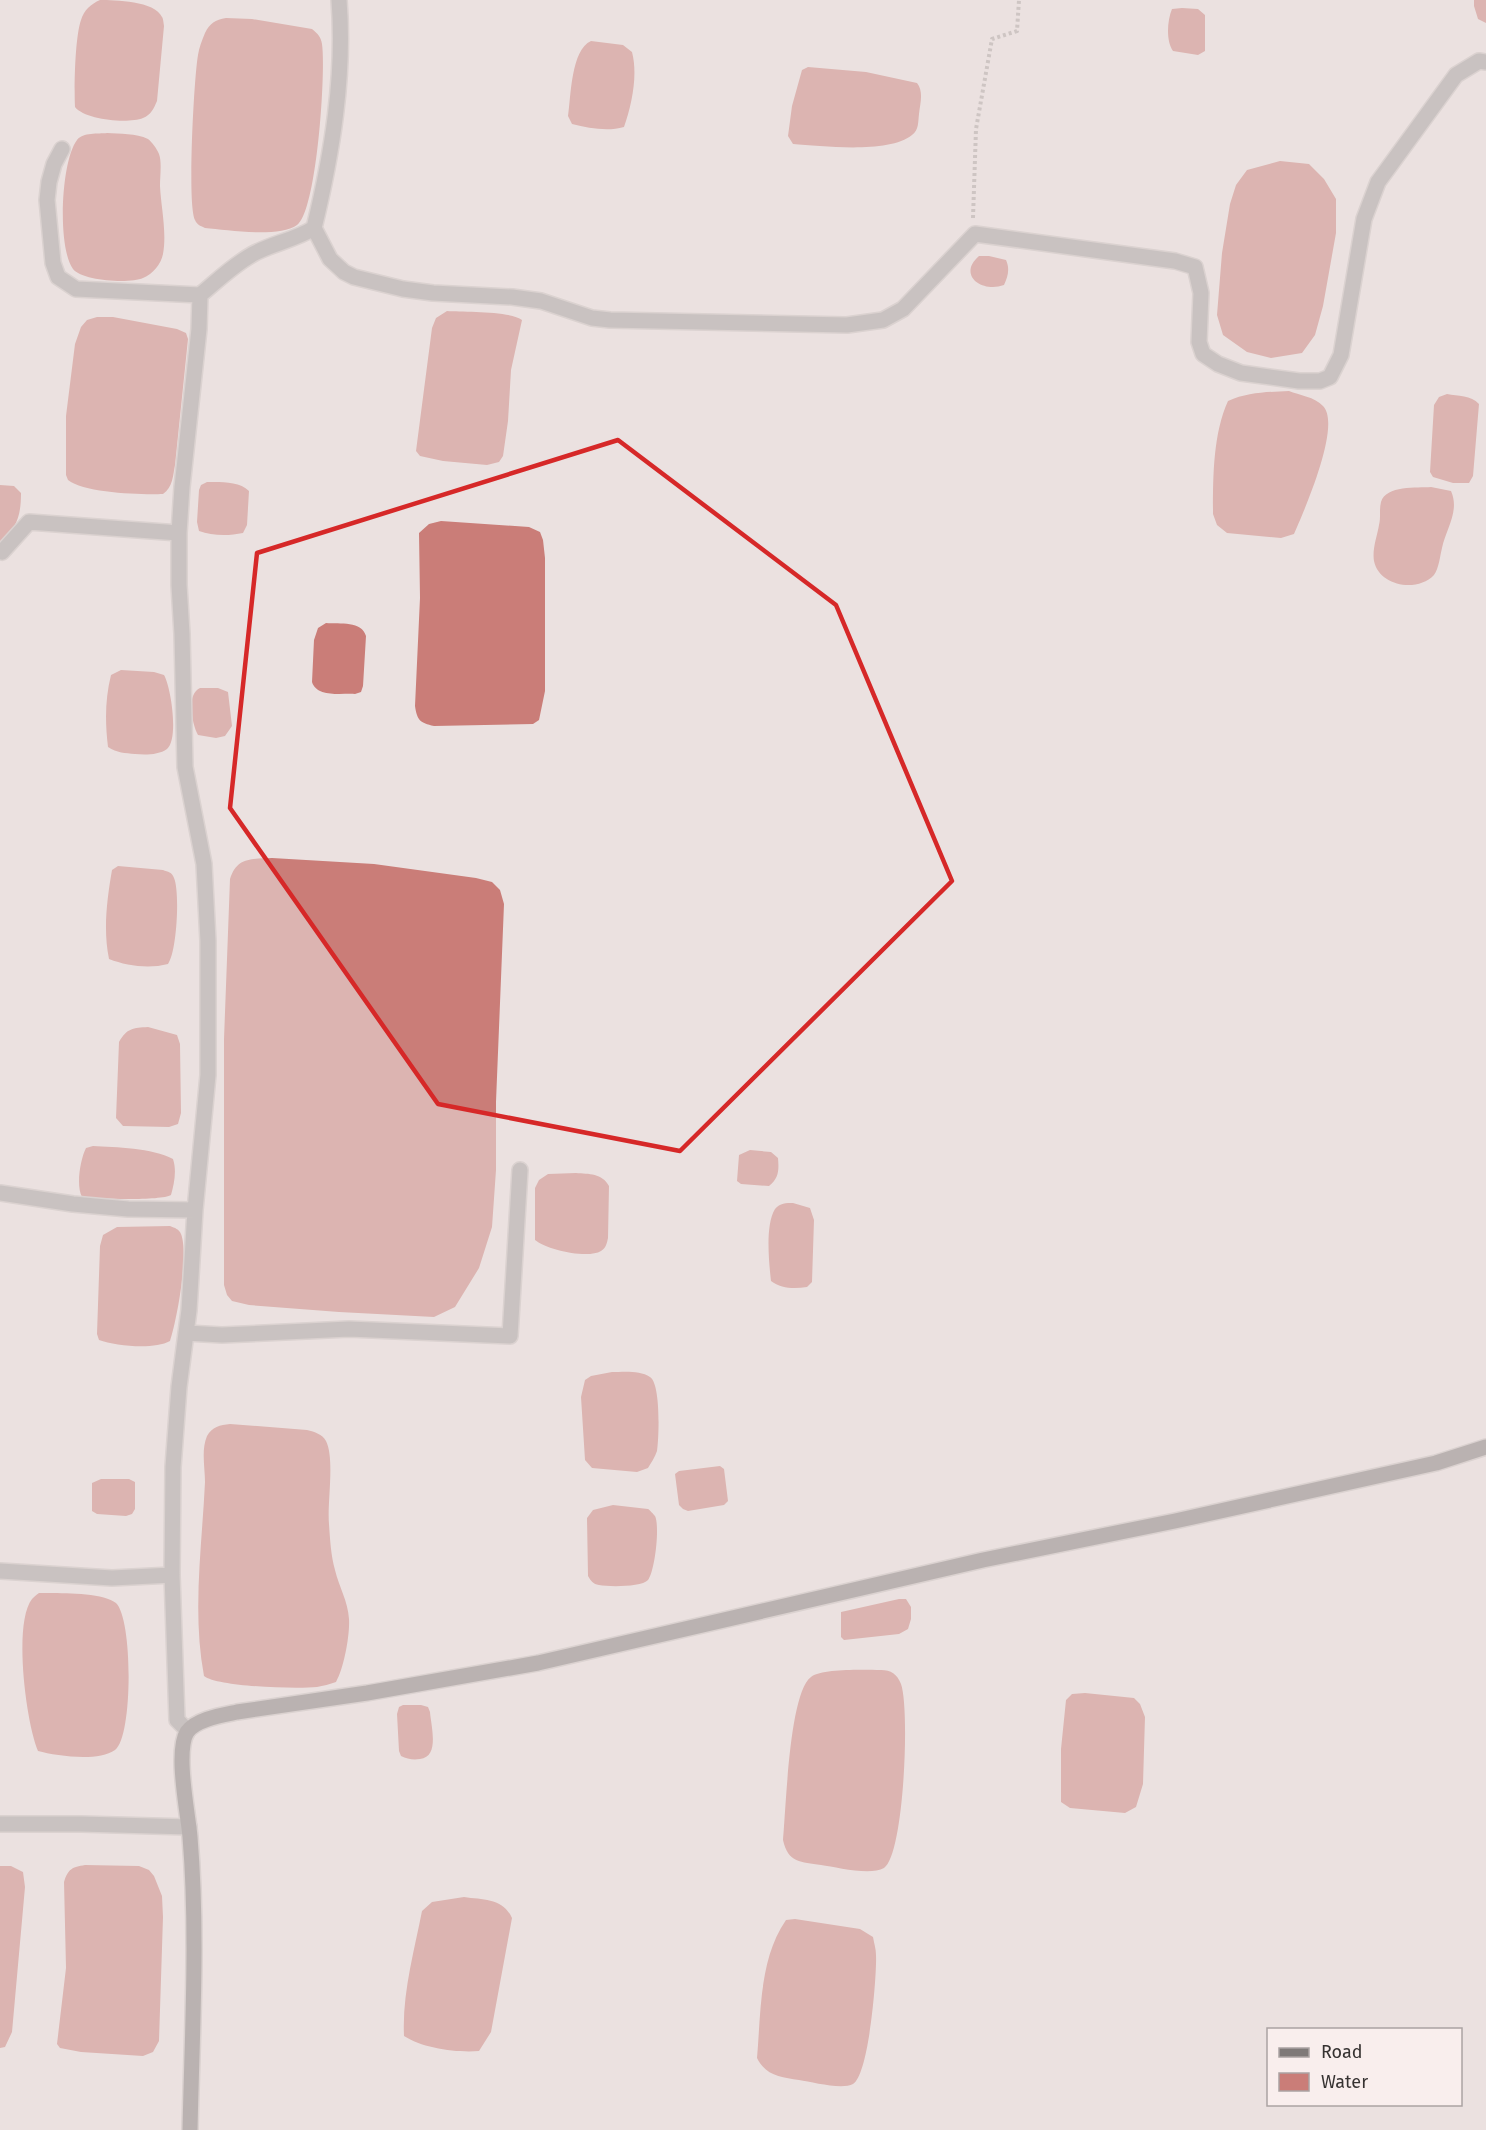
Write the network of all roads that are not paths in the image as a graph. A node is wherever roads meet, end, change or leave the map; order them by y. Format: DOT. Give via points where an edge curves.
graph roads {
  1 [pos="339,0"];
  2 [pos="1486,62"];
  3 [pos="62,149"];
  4 [pos="314,228"];
  5 [pos="200,295"];
  6 [pos="179,533"];
  7 [pos="0,551"];
  8 [pos="520,1170"];
  9 [pos="0,1193"];
  10 [pos="195,1210"];
  11 [pos="187,1333"];
  12 [pos="1486,1447"];
  13 [pos="0,1571"];
  14 [pos="172,1575"];
  15 [pos="188,1731"];
  16 [pos="0,1824"];
  17 [pos="189,1827"];
  18 [pos="190,2130"];
  1 -- 4 [label="street" via="336,103 330,156"];
  2 -- 4 [label="street" via="1479,61 1456,75 1378,182 1364,219 1341,355 1330,377 1320,381 1241,373 1203,354 1198,342 1199,279 1195,267 1186,263 975,234 903,309 883,320 847,325 610,320 541,301 453,295 354,277 325,251"];
  3 -- 5 [label="street" via="54,164 47,200 58,277 76,289"];
  4 -- 5 [label="street" via="254,254"];
  5 -- 6 [label="street"];
  6 -- 7 [label="street" via="29,522"];
  6 -- 10 [label="street" via="185,767 204,864 208,941 208,1075"];
  8 -- 11 [label="street" via="510,1336 349,1329"];
  9 -- 10 [label="street" via="128,1209"];
  10 -- 11 [label="street"];
  11 -- 14 [label="street" via="173,1467"];
  12 -- 15 [label="street" via="1436,1463 983,1560 538,1663 237,1712 206,1720"];
  13 -- 14 [label="street" via="112,1578"];
  14 -- 15 [label="street" via="177,1720"];
  15 -- 17 [label="street" via="182,1763"];
  16 -- 17 [label="street"];
  17 -- 18 [label="street" via="194,1955"];
}
